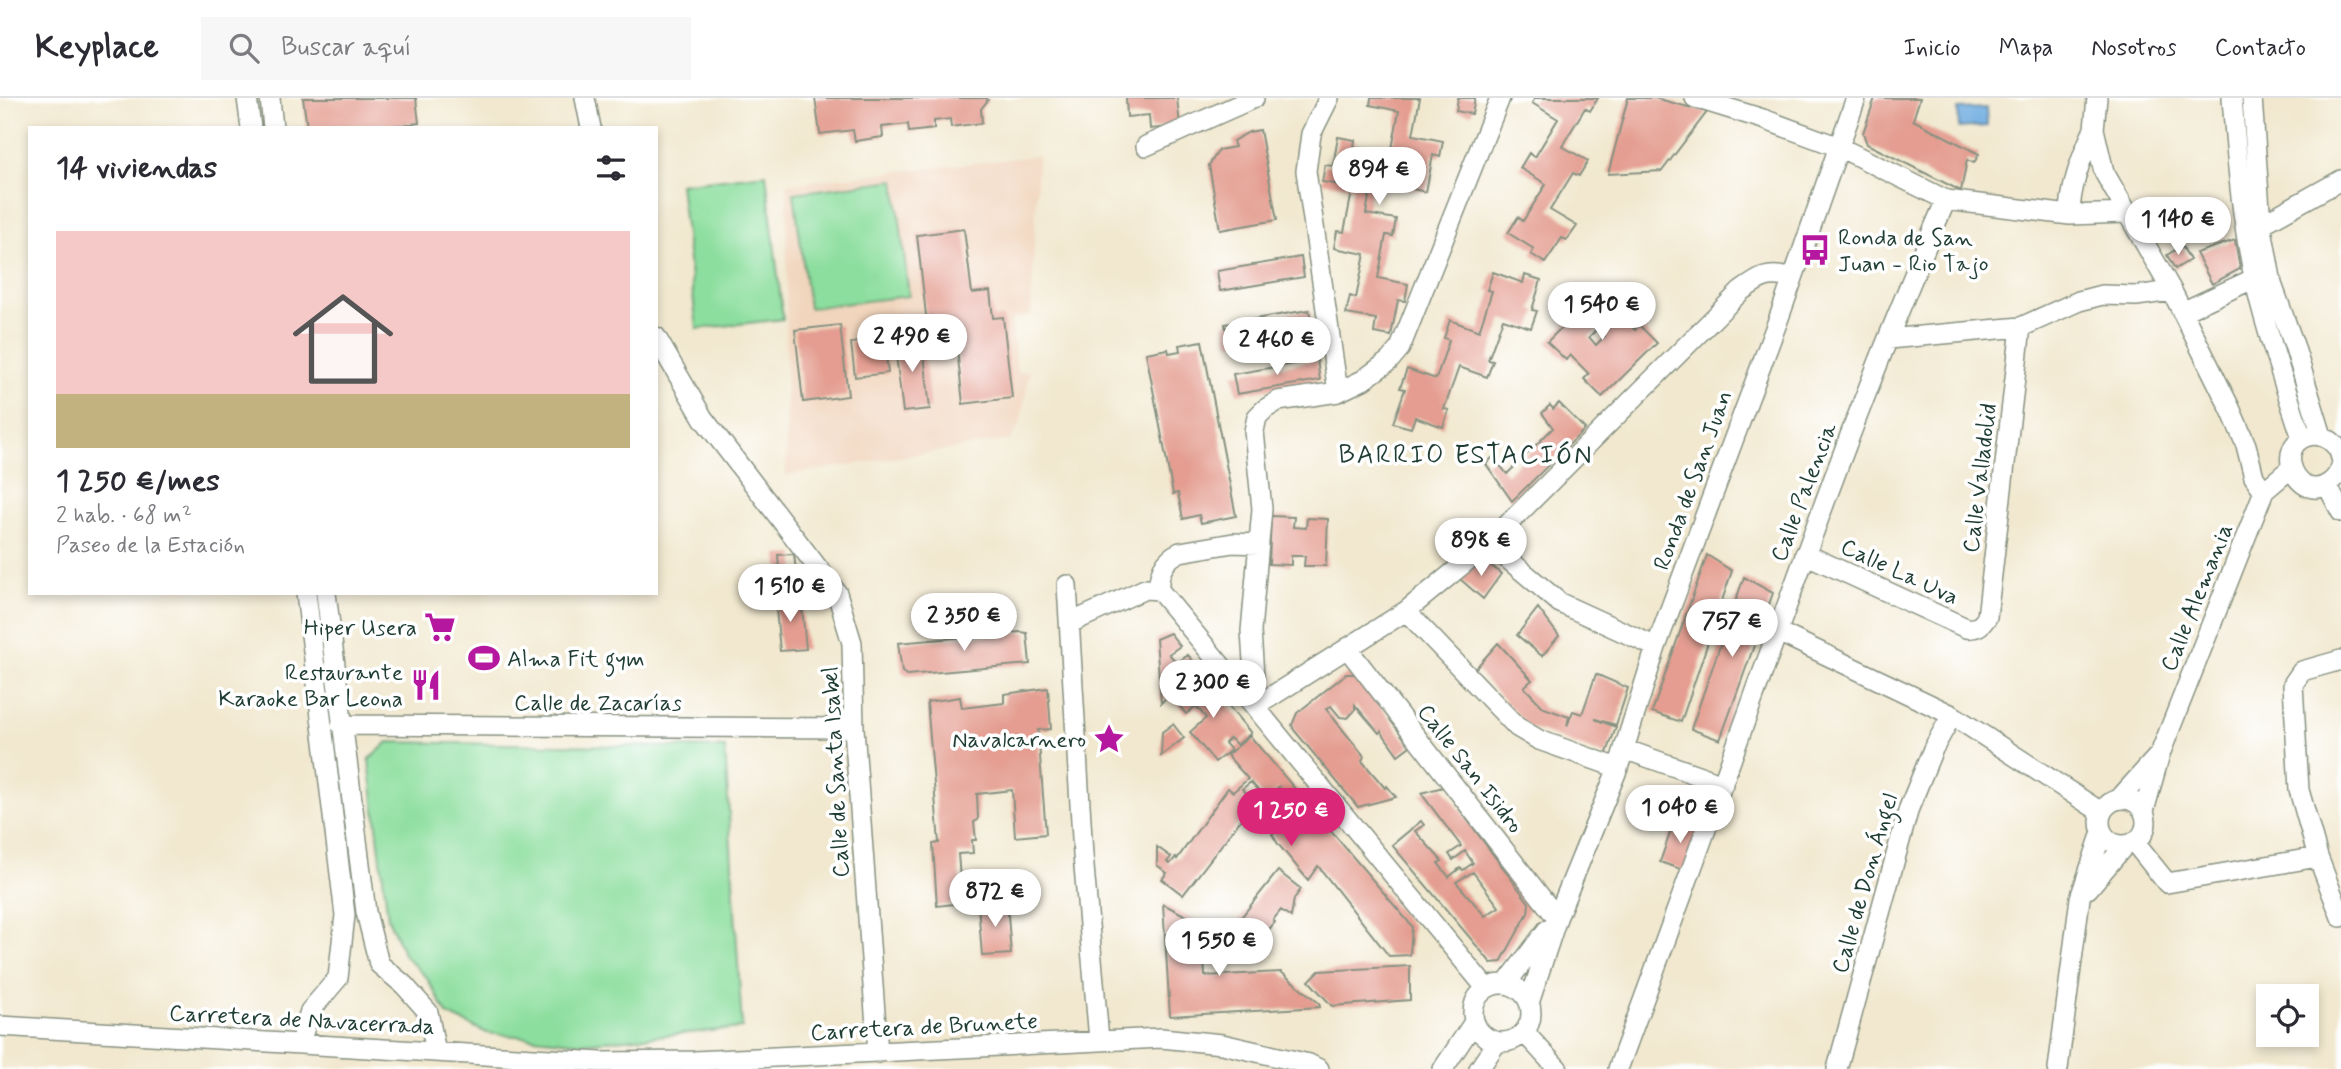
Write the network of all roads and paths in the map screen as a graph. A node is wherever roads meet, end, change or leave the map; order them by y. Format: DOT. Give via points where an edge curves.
graph roads {
  1 [pos="247,98"];
  2 [pos="270,98"];
  3 [pos="584,98"];
  4 [pos="1254,98"];
  5 [pos="1329,98"];
  6 [pos="1500,98"];
  7 [pos="1695,98"];
  8 [pos="1856,98"];
  9 [pos="2097,98"];
  10 [pos="2232,98"];
  11 [pos="2252,98"];
  12 [pos="251,126"];
  13 [pos="273,126"];
  14 [pos="591,126"];
  15 [pos="2094,129"];
  16 [pos="1146,146"];
  17 [pos="1839,147"];
  18 [pos="2341,180"];
  19 [pos="1946,200"];
  20 [pos="2126,213"];
  21 [pos="2070,215"];
  22 [pos="2254,229"];
  23 [pos="2255,278"];
  24 [pos="1792,279"];
  25 [pos="2172,292"];
  26 [pos="2182,312"];
  27 [pos="2021,327"];
  28 [pos="1888,338"];
  29 [pos="658,340"];
  30 [pos="1338,392"];
  31 [pos="2312,438"];
  32 [pos="2341,457"];
  33 [pos="2291,468"];
  34 [pos="2327,485"];
  35 [pos="2264,491"];
  36 [pos="2341,512"];
  37 [pos="1489,543"];
  38 [pos="1259,544"];
  39 [pos="1805,554"];
  40 [pos="1067,585"];
  41 [pos="1159,590"];
  42 [pos="306,595"];
  43 [pos="326,595"];
  44 [pos="1406,611"];
  45 [pos="1070,623"];
  46 [pos="1975,629"];
  47 [pos="1776,631"];
  48 [pos="1656,647"];
  49 [pos="1347,648"];
  50 [pos="2341,660"];
  51 [pos="1256,706"];
  52 [pos="1952,715"];
  53 [pos="341,725"];
  54 [pos="854,728"];
  55 [pos="1624,749"];
  56 [pos="2160,754"];
  57 [pos="1618,768"];
  58 [pos="1723,784"];
  59 [pos="2119,799"];
  60 [pos="2144,811"];
  61 [pos="2102,822"];
  62 [pos="2129,843"];
  63 [pos="2318,857"];
  64 [pos="2080,898"];
  65 [pos="2341,917"];
  66 [pos="1557,918"];
  67 [pos="1506,984"];
  68 [pos="1486,988"];
  69 [pos="1529,1003"];
  70 [pos="1474,1022"];
  71 [pos="0,1026"];
  72 [pos="1524,1032"];
  73 [pos="1107,1039"];
  74 [pos="1497,1042"];
  75 [pos="300,1043"];
  76 [pos="1248,1049"];
  77 [pos="436,1052"];
  78 [pos="878,1053"];
  79 [pos="601,1062"];
  80 [pos="1285,1069"];
  81 [pos="1319,1069"];
  82 [pos="1443,1069"];
  83 [pos="1479,1069"];
  84 [pos="1558,1069"];
  85 [pos="1618,1069"];
  86 [pos="1837,1069"];
  87 [pos="2058,1069"];
  1 -- 12 [label="street"];
  2 -- 13 [label="street"];
  3 -- 14 [label="street"];
  4 -- 16 [label="street"];
  5 -- 30 [label="street" via="1311,134 1306,171"];
  6 -- 30 [label="street" via="1400,348 1389,361"];
  7 -- 17 [label="street"];
  8 -- 17 [label="street, Ronda de San Juan"];
  9 -- 15 [label="street"];
  10 -- 22 [label="street"];
  11 -- 22 [label="street"];
  15 -- 20 [label="street" via="2104,172"];
  15 -- 21 [label="street" via="2070,198"];
  17 -- 19 [label="street"];
  17 -- 24 [label="street, Ronda de San Juan"];
  18 -- 22 [label="street"];
  19 -- 21 [label="street"];
  19 -- 28 [label="street, Calle Palencia"];
  20 -- 21 [label="street"];
  20 -- 25 [label="street"];
  22 -- 23 [label="street"];
  22 -- 31 [label="street" via="2294,345"];
  23 -- 26 [label="street"];
  23 -- 31 [label="street" via="2286,391"];
  24 -- 37 [label="street" via="1776,274 1759,278 1740,292"];
  24 -- 48 [label="street, Ronda de San Juan"];
  25 -- 26 [label="street"];
  25 -- 27 [label="street" via="2102,295"];
  26 -- 35 [label="street" via="2230,408"];
  27 -- 28 [label="street"];
  27 -- 46 [label="street, Calle Valladolid" via="1987,617"];
  28 -- 39 [label="street, Calle Palencia"];
  29 -- 54 [label="street, Calle de Santa Isabel" via="703,418 837,593 852,643"];
  30 -- 38 [label="street" via="1278,401 1257,417 1254,431 1262,509"];
  31 -- 32 [label="street" via="2330,440"];
  31 -- 33 [label="street" via="2292,451"];
  32 -- 34 [label="street" via="2336,478"];
  33 -- 34 [label="street" via="2294,477 2309,487"];
  33 -- 35 [label="street, Calle Alemania"];
  34 -- 36 [label="street"];
  35 -- 56 [label="street, Calle Alemania"];
  37 -- 44 [label="street"];
  37 -- 48 [label="street" via="1560,603"];
  38 -- 41 [label="street" via="1233,543 1172,555 1162,568"];
  38 -- 51 [label="street" via="1251,631"];
  39 -- 46 [label="street, Calle La Uva"];
  39 -- 47 [label="street, Calle Palencia"];
  40 -- 45 [label="street"];
  41 -- 45 [label="street" via="1145,589"];
  41 -- 51 [label="street"];
  42 -- 75 [label="street" via="345,915 338,978 310,1011"];
  43 -- 53 [label="street"];
  44 -- 49 [label="street"];
  44 -- 57 [label="street" via="1517,727 1539,740"];
  45 -- 73 [label="street" via="1083,855"];
  47 -- 52 [label="street"];
  47 -- 58 [label="street, Calle Palencia"];
  48 -- 55 [label="street, Ronda de San Juan"];
  49 -- 51 [label="street"];
  49 -- 66 [label="street, Calle San Isidro"];
  50 -- 63 [label="street" via="2302,671 2293,684 2299,790"];
  51 -- 68 [label="street"];
  52 -- 61 [label="street"];
  52 -- 86 [label="street, Calle de Don Ángel" via="1909,808"];
  53 -- 54 [label="street, Calle de Zacarías"];
  53 -- 77 [label="street" via="366,912 379,964 428,1012"];
  54 -- 78 [label="street, Calle de Santa Isabel"];
  55 -- 57 [label="street, Ronda de San Juan"];
  55 -- 58 [label="street"];
  56 -- 59 [label="street, Calle Alemania"];
  56 -- 60 [label="street, Calle Alemania"];
  57 -- 66 [label="street, Ronda de San Juan"];
  58 -- 85 [label="street, Calle Palencia"];
  59 -- 60 [label="street" via="2133,801"];
  59 -- 61 [label="street" via="2108,803"];
  60 -- 62 [label="street" via="2142,834"];
  61 -- 62 [label="street" via="2110,841"];
  61 -- 64 [label="street"];
  62 -- 63 [label="street" via="2167,883"];
  62 -- 64 [label="street"];
  63 -- 65 [label="street"];
  64 -- 87 [label="street"];
  66 -- 67 [label="street, Ronda de San Juan"];
  66 -- 69 [label="street, Ronda de San Juan"];
  67 -- 68 [label="street"];
  67 -- 69 [label="street" via="1517,988"];
  68 -- 70 [label="street" via="1473,1008"];
  69 -- 72 [label="street, Ronda de San Juan" via="1531,1014"];
  70 -- 74 [label="street" via="1480,1032"];
  70 -- 82 [label="street"];
  71 -- 75 [label="street, Carretera de Navacerrada"];
  72 -- 74 [label="street" via="1508,1042"];
  72 -- 84 [label="street"];
  73 -- 76 [label="street, Carretera de Brunete" via="1161,1038"];
  73 -- 78 [label="street, Carretera de Brunete"];
  74 -- 83 [label="street"];
  75 -- 77 [label="street, Carretera de Navacerrada"];
  76 -- 80 [label="street, Carretera de Brunete"];
  76 -- 81 [label="street, Carretera de Brunete"];
  77 -- 79 [label="street, Carretera de Navacerrada"];
  78 -- 79 [label="street, Carretera de Brunete"];
}
